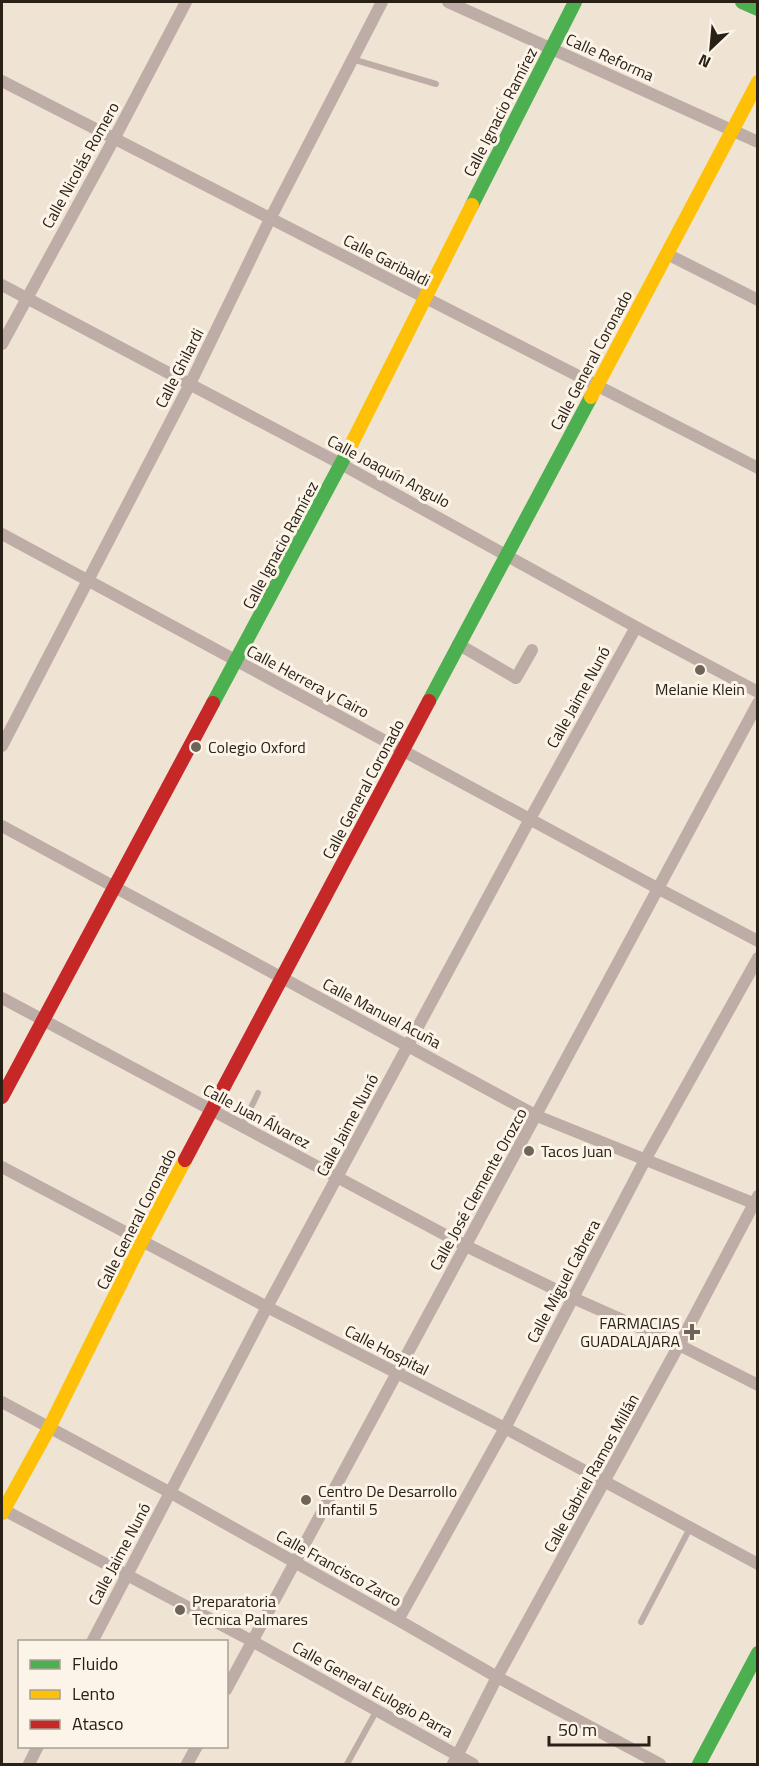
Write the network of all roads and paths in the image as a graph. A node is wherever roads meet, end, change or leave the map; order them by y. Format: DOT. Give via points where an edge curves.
graph roads {
  1 [pos="186,2"];
  2 [pos="382,2"];
  3 [pos="448,2"];
  4 [pos="575,2"];
  5 [pos="742,2"];
  6 [pos="758,9"];
  7 [pos="551,48"];
  8 [pos="352,59"];
  9 [pos="2,81"];
  10 [pos="758,82"];
  11 [pos="436,84"];
  12 [pos="732,131"];
  13 [pos="114,139"];
  14 [pos="758,142"];
  15 [pos="270,219"];
  16 [pos="667,254"];
  17 [pos="2,285"];
  18 [pos="26,297"];
  19 [pos="424,298"];
  20 [pos="758,300"];
  21 [pos="2,344"];
  22 [pos="190,384"];
  23 [pos="596,386"];
  24 [pos="341,464"];
  25 [pos="758,468"];
  26 [pos="2,534"];
  27 [pos="506,554"];
  28 [pos="88,579"];
  29 [pos="636,627"];
  30 [pos="458,644"];
  31 [pos="532,651"];
  32 [pos="236,661"];
  33 [pos="758,692"];
  34 [pos="758,703"];
  35 [pos="2,746"];
  36 [pos="402,750"];
  37 [pos="530,819"];
  38 [pos="2,826"];
  39 [pos="115,888"];
  40 [pos="658,889"];
  41 [pos="758,941"];
  42 [pos="758,958"];
  43 [pos="282,978"];
  44 [pos="2,998"];
  45 [pos="43,1020"];
  46 [pos="408,1046"];
  47 [pos="258,1093"];
  48 [pos="2,1098"];
  49 [pos="211,1110"];
  50 [pos="537,1116"];
  51 [pos="242,1127"];
  52 [pos="645,1160"];
  53 [pos="2,1167"];
  54 [pos="338,1178"];
  55 [pos="756,1201"];
  56 [pos="142,1241"];
  57 [pos="465,1246"];
  58 [pos="573,1298"];
  59 [pos="267,1307"];
  60 [pos="679,1345"];
  61 [pos="397,1374"];
  62 [pos="758,1385"];
  63 [pos="2,1402"];
  64 [pos="48,1428"];
  65 [pos="505,1428"];
  66 [pos="605,1482"];
  67 [pos="171,1493"];
  68 [pos="2,1510"];
  69 [pos="690,1528"];
  70 [pos="294,1563"];
  71 [pos="758,1564"];
  72 [pos="126,1573"];
  73 [pos="399,1620"];
  74 [pos="641,1622"];
  75 [pos="92,1640"];
  76 [pos="252,1641"];
  77 [pos="758,1653"];
  78 [pos="497,1677"];
  79 [pos="228,1686"];
  80 [pos="377,1710"];
  81 [pos="37,1748"];
  82 [pos="196,1748"];
  83 [pos="455,1760"];
  84 [pos="29,1764"];
  85 [pos="187,1764"];
  86 [pos="347,1764"];
  87 [pos="473,1764"];
  88 [pos="660,1764"];
  89 [pos="699,1764"];
  1 -- 13 [label="street, Calle Nicolás Romero"];
  2 -- 8 [label="street, Calle Ghilardi"];
  3 -- 7 [label="street, Calle Reforma"];
  4 -- 7 [label="street, Calle Ignacio Ramírez"];
  5 -- 6 [label="street"];
  7 -- 12 [label="street, Calle Reforma"];
  7 -- 19 [label="street, Calle Ignacio Ramírez"];
  8 -- 11 [label="lane"];
  8 -- 15 [label="street, Calle Ghilardi"];
  9 -- 13 [label="street, Calle Garibaldi"];
  10 -- 12 [label="street, Calle General Coronado"];
  12 -- 14 [label="street, Calle Reforma"];
  12 -- 16 [label="street, Calle General Coronado"];
  13 -- 15 [label="street, Calle Garibaldi"];
  13 -- 18 [label="street, Calle Nicolás Romero"];
  15 -- 19 [label="street, Calle Garibaldi"];
  15 -- 22 [label="street, Calle Ghilardi"];
  16 -- 20 [label="street"];
  16 -- 23 [label="street, Calle General Coronado"];
  17 -- 18 [label="street, Calle Joaquín Angulo"];
  18 -- 21 [label="street, Calle Nicolás Romero"];
  18 -- 22 [label="street, Calle Joaquín Angulo"];
  19 -- 23 [label="street, Calle Garibaldi"];
  19 -- 24 [label="street, Calle Ignacio Ramírez"];
  22 -- 24 [label="street, Calle Joaquín Angulo"];
  22 -- 28 [label="street, Calle Ghilardi"];
  23 -- 25 [label="street, Calle Garibaldi"];
  23 -- 27 [label="street, Calle General Coronado"];
  24 -- 27 [label="street, Calle Joaquín Angulo"];
  24 -- 32 [label="street, Calle Ignacio Ramírez"];
  26 -- 28 [label="street, Calle Herrera y Cairo"];
  27 -- 29 [label="street, Calle Joaquín Angulo"];
  27 -- 30 [label="street, Calle General Coronado"];
  28 -- 32 [label="street, Calle Herrera y Cairo"];
  28 -- 35 [label="street, Calle Ghilardi"];
  29 -- 33 [label="street, Calle Joaquín Angulo"];
  29 -- 37 [label="street, Calle Jaime Nunó"];
  30 -- 31 [label="street" via="516,678"];
  30 -- 36 [label="street, Calle General Coronado"];
  32 -- 36 [label="street, Calle Herrera y Cairo"];
  32 -- 39 [label="street, Calle Ignacio Ramírez"];
  34 -- 40 [label="street, Calle José Clemente Orozco"];
  36 -- 37 [label="street, Calle Herrera y Cairo"];
  36 -- 43 [label="street, Calle General Coronado"];
  37 -- 40 [label="street, Calle Herrera y Cairo"];
  37 -- 46 [label="street, Calle Jaime Nunó"];
  38 -- 39 [label="street, Calle Manuel Acuña"];
  39 -- 43 [label="street, Calle Manuel Acuña"];
  39 -- 45 [label="street, Calle Ignacio Ramírez"];
  40 -- 41 [label="street, Calle Herrera y Cairo"];
  40 -- 50 [label="street, Calle José Clemente Orozco"];
  42 -- 52 [label="street, Calle Miguel Cabrera"];
  43 -- 46 [label="street, Calle Manuel Acuña"];
  43 -- 49 [label="street, Calle General Coronado"];
  44 -- 45 [label="street, Calle Juan Álvarez"];
  45 -- 48 [label="street, Calle Ignacio Ramírez"];
  45 -- 49 [label="street, Calle Juan Álvarez"];
  46 -- 50 [label="street, Calle Manuel Acuña"];
  46 -- 54 [label="street, Calle Jaime Nunó"];
  47 -- 51 [label="lane"];
  49 -- 51 [label="street, Calle Juan Álvarez"];
  49 -- 56 [label="street, Calle General Coronado"];
  50 -- 52 [label="street, Calle Manuel Acuña"];
  50 -- 57 [label="street, Calle José Clemente Orozco"];
  51 -- 54 [label="street, Calle Juan Álvarez"];
  52 -- 55 [label="street, Calle Manuel Acuña"];
  52 -- 58 [label="street, Calle Miguel Cabrera"];
  53 -- 56 [label="street, Calle Hospital"];
  54 -- 57 [label="street, Calle Juan Álvarez"];
  54 -- 59 [label="street, Calle Jaime Nunó"];
  55 -- 60 [label="street, Calle Gabriel Ramos Millán"];
  56 -- 59 [label="street, Calle Hospital"];
  56 -- 64 [label="street, Calle General Coronado"];
  57 -- 58 [label="street, Calle Juan Álvarez"];
  57 -- 61 [label="street, Calle José Clemente Orozco"];
  58 -- 60 [label="street, Calle Juan Álvarez"];
  58 -- 65 [label="street, Calle Miguel Cabrera"];
  59 -- 61 [label="street, Calle Hospital"];
  59 -- 67 [label="street, Calle Jaime Nunó"];
  60 -- 62 [label="street, Calle Juan Álvarez"];
  60 -- 66 [label="street, Calle Gabriel Ramos Millán"];
  61 -- 65 [label="street, Calle Hospital"];
  61 -- 70 [label="street, Calle José Clemente Orozco"];
  63 -- 64 [label="street, Calle Francisco Zarco"];
  64 -- 67 [label="street, Calle Francisco Zarco"];
  64 -- 68 [label="street, Calle General Coronado"];
  65 -- 66 [label="street, Calle Hospital"];
  65 -- 73 [label="street, Calle Miguel Cabrera"];
  66 -- 69 [label="street, Calle Hospital"];
  66 -- 78 [label="street, Calle Gabriel Ramos Millán"];
  67 -- 70 [label="street, Calle Francisco Zarco"];
  67 -- 72 [label="street, Calle Jaime Nunó"];
  68 -- 72 [label="street, Calle General Eulogio Parra"];
  69 -- 71 [label="street, Calle Hospital"];
  69 -- 74 [label="lane"];
  70 -- 73 [label="street, Calle Francisco Zarco"];
  70 -- 76 [label="street, Calle José Clemente Orozco"];
  72 -- 75 [label="street, Calle Jaime Nunó"];
  72 -- 76 [label="street, Calle General Eulogio Parra"];
  73 -- 78 [label="street, Calle Francisco Zarco"];
  76 -- 79 [label="street, Calle José Clemente Orozco"];
  76 -- 80 [label="street, Calle General Eulogio Parra"];
  77 -- 89 [label="street"];
  78 -- 83 [label="street, Calle Gabriel Ramos Millán"];
  78 -- 88 [label="street, Calle Francisco Zarco"];
  80 -- 83 [label="street, Calle General Eulogio Parra"];
  80 -- 86 [label="lane"];
  81 -- 84 [label="street"];
  82 -- 85 [label="street"];
  83 -- 87 [label="street, Calle General Eulogio Parra"];
}
